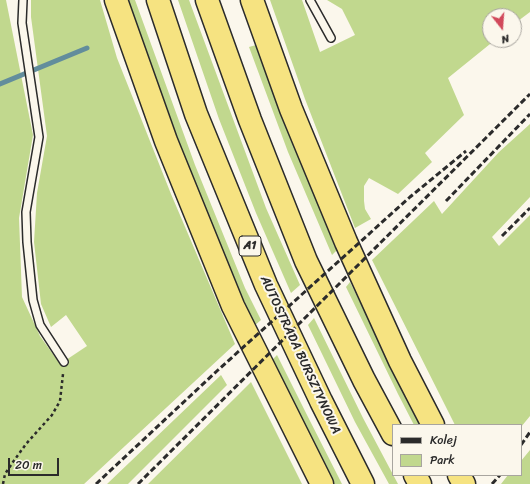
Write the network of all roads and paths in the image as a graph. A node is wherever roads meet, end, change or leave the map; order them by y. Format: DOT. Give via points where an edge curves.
graph roads {
  1 [pos="23,0"];
  2 [pos="116,0"];
  3 [pos="158,0"];
  4 [pos="207,0"];
  5 [pos="252,0"];
  6 [pos="310,0"];
  7 [pos="331,38"];
  8 [pos="64,362"];
  9 [pos="432,424"];
  10 [pos="392,432"];
  11 [pos="3,484"];
  12 [pos="322,484"];
  13 [pos="363,484"];
  1 -- 8 [label="lane" via="22,23 39,137 26,212 27,249 33,300 40,325"];
  2 -- 12 [label="highway" via="166,142 233,306"];
  3 -- 13 [label="highway, AUTOSTRADA BURSZTYNOWA / A1" via="196,114 266,285 320,402"];
  4 -- 10 [label="highway" via="250,120 306,261"];
  5 -- 9 [label="highway" via="291,109 346,242 400,361"];
  6 -- 7 [label="lane"];
  8 -- 11 [label="path" via="60,401 52,415 13,462 5,474"];
}
